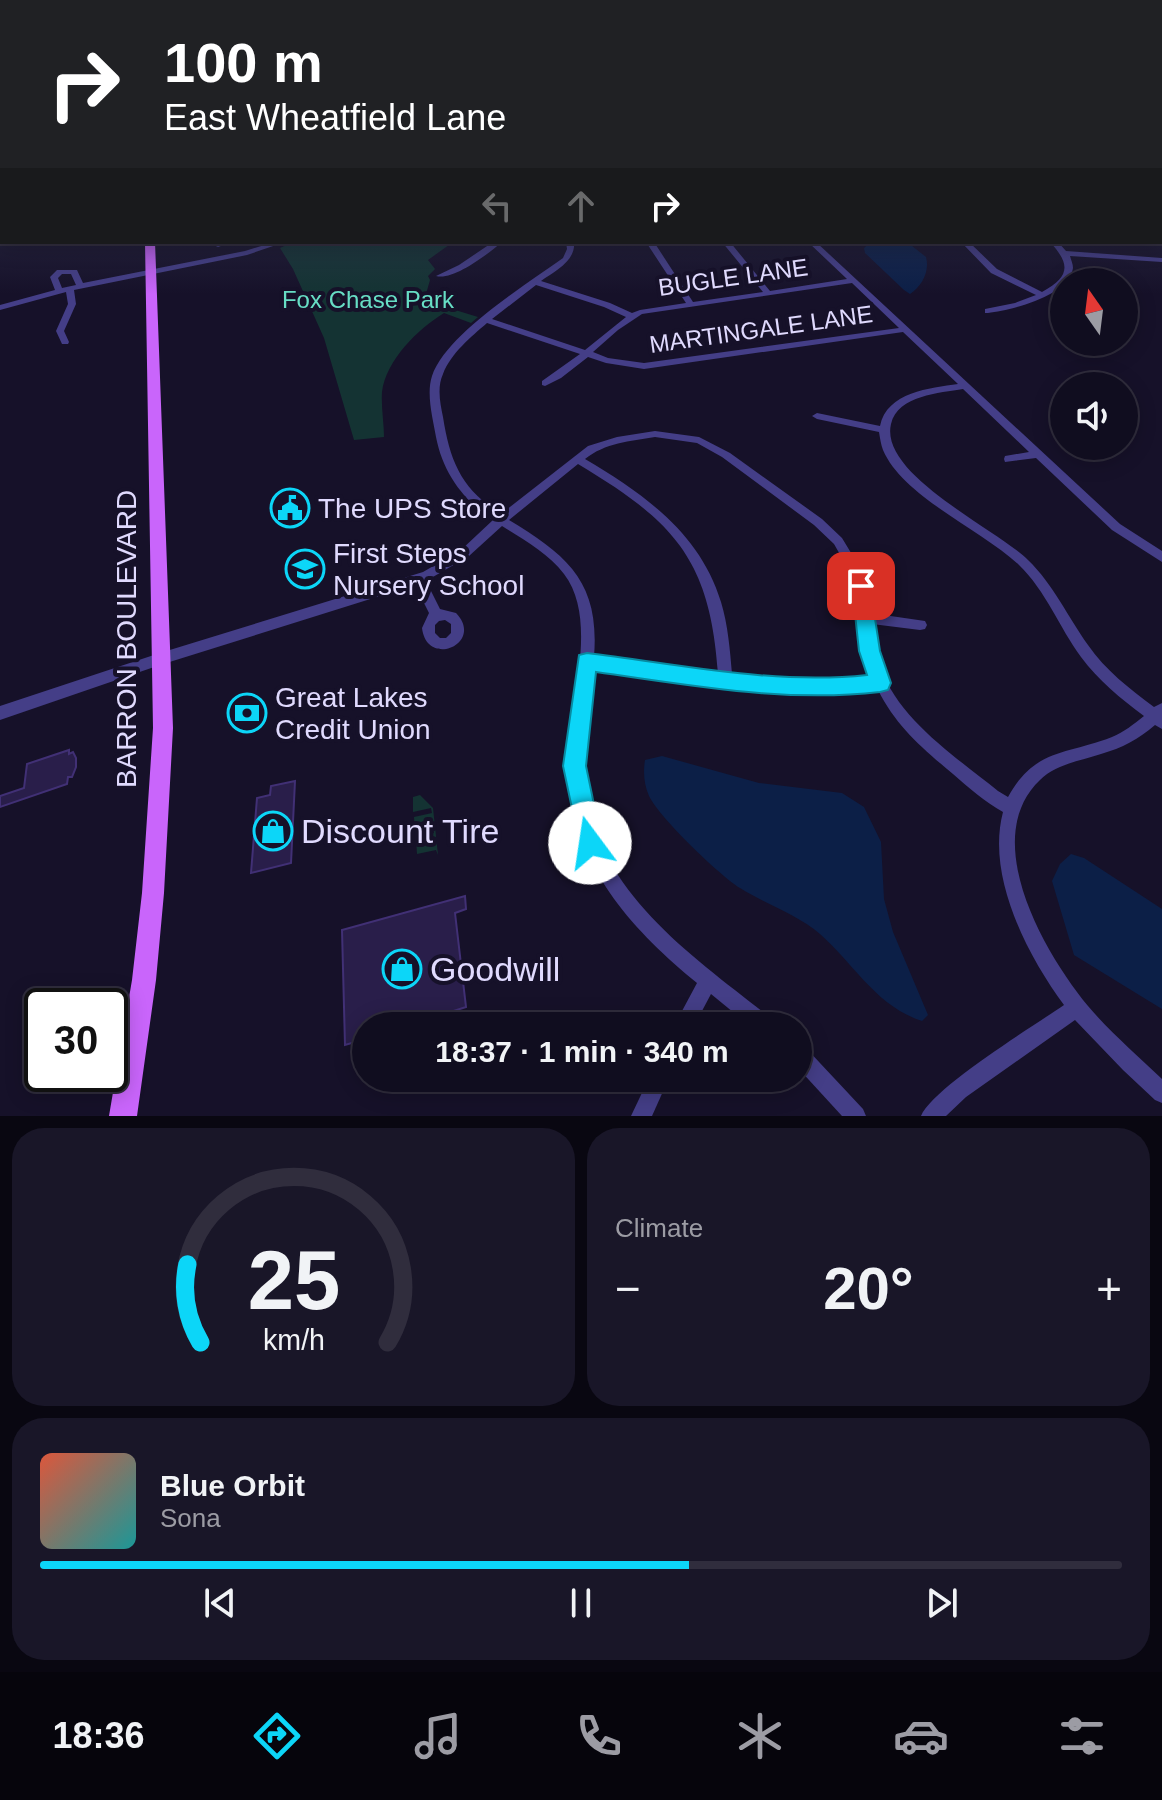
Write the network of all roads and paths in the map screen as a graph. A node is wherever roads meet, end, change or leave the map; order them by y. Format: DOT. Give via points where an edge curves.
graph roads {
  1 [pos="150,244"];
  2 [pos="225,244"];
  3 [pos="273,244"];
  4 [pos="495,244"];
  5 [pos="570,244"];
  6 [pos="651,244"];
  7 [pos="728,244"];
  8 [pos="814,244"];
  9 [pos="967,244"];
  10 [pos="1056,244"];
  11 [pos="1065,253"];
  12 [pos="223,257"];
  13 [pos="1162,260"];
  14 [pos="151,271"];
  15 [pos="440,276"];
  16 [pos="852,281"];
  17 [pos="536,282"];
  18 [pos="75,287"];
  19 [pos="59,291"];
  20 [pos="767,292"];
  21 [pos="1041,294"];
  22 [pos="690,303"];
  23 [pos="0,308"];
  24 [pos="988,311"];
  25 [pos="631,316"];
  26 [pos="488,320"];
  27 [pos="903,330"];
  28 [pos="65,342"];
  29 [pos="586,353"];
  30 [pos="545,383"];
  31 [pos="967,386"];
  32 [pos="817,416"];
  33 [pos="884,430"];
  34 [pos="1038,454"];
  35 [pos="577,459"];
  36 [pos="1009,459"];
  37 [pos="501,520"];
  38 [pos="1162,557"];
  39 [pos="419,579"];
  40 [pos="437,616"];
  41 [pos="865,618"];
  42 [pos="920,625"];
  43 [pos="160,659"];
  44 [pos="587,662"];
  45 [pos="725,679"];
  46 [pos="880,683"];
  47 [pos="0,713"];
  48 [pos="1160,716"];
  49 [pos="1009,807"];
  50 [pos="709,980"];
  51 [pos="1077,1007"];
  52 [pos="692,1012"];
  53 [pos="748,1012"];
  54 [pos="812,1069"];
  55 [pos="652,1092"];
  56 [pos="1162,1093"];
  57 [pos="123,1116"];
  58 [pos="641,1116"];
  59 [pos="856,1116"];
  60 [pos="931,1116"];
  1 -- 14 [label="main road, BARRON BOULEVARD"];
  2 -- 12 [label="street"];
  3 -- 12 [label="street"];
  4 -- 15 [label="street"];
  5 -- 17 [label="street" via="566,259"];
  6 -- 22 [label="street"];
  7 -- 20 [label="street"];
  8 -- 16 [label="street"];
  9 -- 21 [label="street" via="994,271"];
  10 -- 11 [label="street"];
  11 -- 13 [label="street"];
  11 -- 21 [label="street" via="1071,269 1067,277"];
  12 -- 14 [label="street"];
  14 -- 18 [label="street"];
  14 -- 43 [label="main road, BARRON BOULEVARD"];
  16 -- 20 [label="street, BUGLE LANE"];
  16 -- 27 [label="street"];
  17 -- 25 [label="street"];
  17 -- 26 [label="street"];
  18 -- 19 [label="street"];
  18 -- 19 [label="street" via="74,272 60,272 54,277"];
  18 -- 28 [label="street" via="60,331"];
  19 -- 23 [label="street"];
  20 -- 22 [label="street, BUGLE LANE"];
  21 -- 24 [label="street" via="1007,310"];
  22 -- 25 [label="street, BUGLE LANE"];
  25 -- 29 [label="street, BUGLE LANE"];
  26 -- 29 [label="street, MARTINGALE LANE"];
  26 -- 37 [label="street" via="450,353 438,375 435,399 448,465 468,496"];
  27 -- 29 [label="street, MARTINGALE LANE" via="658,365 614,362"];
  27 -- 31 [label="street"];
  29 -- 30 [label="street, BUGLE LANE"];
  31 -- 33 [label="street" via="906,400 891,413"];
  31 -- 34 [label="street"];
  32 -- 33 [label="street"];
  33 -- 48 [label="street" via="889,453 907,477 1024,563 1055,600 1087,654 1117,686"];
  34 -- 36 [label="street"];
  34 -- 38 [label="street" via="1116,527"];
  35 -- 37 [label="street"];
  35 -- 41 [label="street" via="617,440 701,435 838,541 856,571"];
  35 -- 45 [label="street" via="643,499 686,543 715,601 725,646"];
  37 -- 39 [label="street" via="465,553"];
  37 -- 44 [label="street" via="550,552 573,576 587,613"];
  39 -- 40 [label="street"];
  39 -- 43 [label="street"];
  41 -- 42 [label="street"];
  41 -- 46 [label="street"];
  43 -- 47 [label="street"];
  43 -- 57 [label="main road, BARRON BOULEVARD" via="163,728 153,893"];
  44 -- 45 [label="street"];
  44 -- 50 [label="street" via="575,766 590,843 608,879 651,933"];
  45 -- 46 [label="street" via="805,689"];
  46 -- 49 [label="street" via="919,736"];
  48 -- 49 [label="street" via="1123,739 1060,757 1034,774"];
  49 -- 51 [label="street" via="1008,865 1023,915"];
  50 -- 52 [label="street"];
  50 -- 53 [label="street"];
  51 -- 56 [label="street"];
  51 -- 60 [label="street" via="959,1090"];
  54 -- 59 [label="street"];
  55 -- 58 [label="street"];
}
